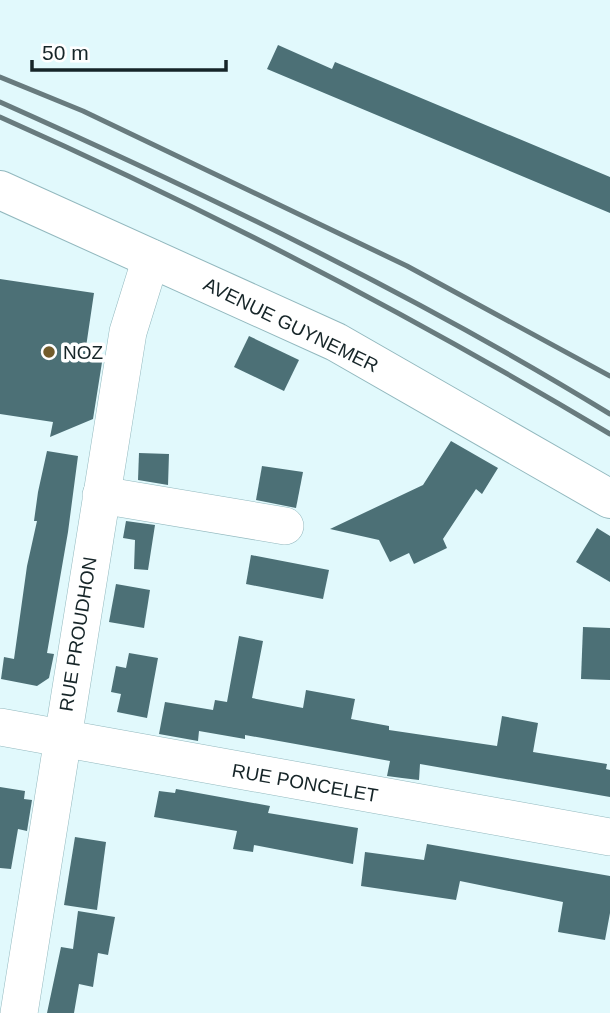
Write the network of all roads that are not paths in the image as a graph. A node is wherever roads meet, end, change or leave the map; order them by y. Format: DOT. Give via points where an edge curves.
graph roads {
  1 [pos="0,190"];
  2 [pos="151,258"];
  3 [pos="101,495"];
  4 [pos="610,499"];
  5 [pos="285,526"];
  6 [pos="0,727"];
  7 [pos="61,737"];
  8 [pos="610,837"];
  9 [pos="19,1013"];
  1 -- 2 [label="main road, AVENUE GUYNEMER"];
  2 -- 3 [label="street, RUE PROUDHON" via="128,332"];
  2 -- 4 [label="main road, AVENUE GUYNEMER" via="336,342"];
  3 -- 5 [label="street"];
  3 -- 7 [label="street, RUE PROUDHON"];
  6 -- 7 [label="street, RUE PONCELET"];
  7 -- 8 [label="street, RUE PONCELET"];
  7 -- 9 [label="street, RUE PROUDHON"];
}
